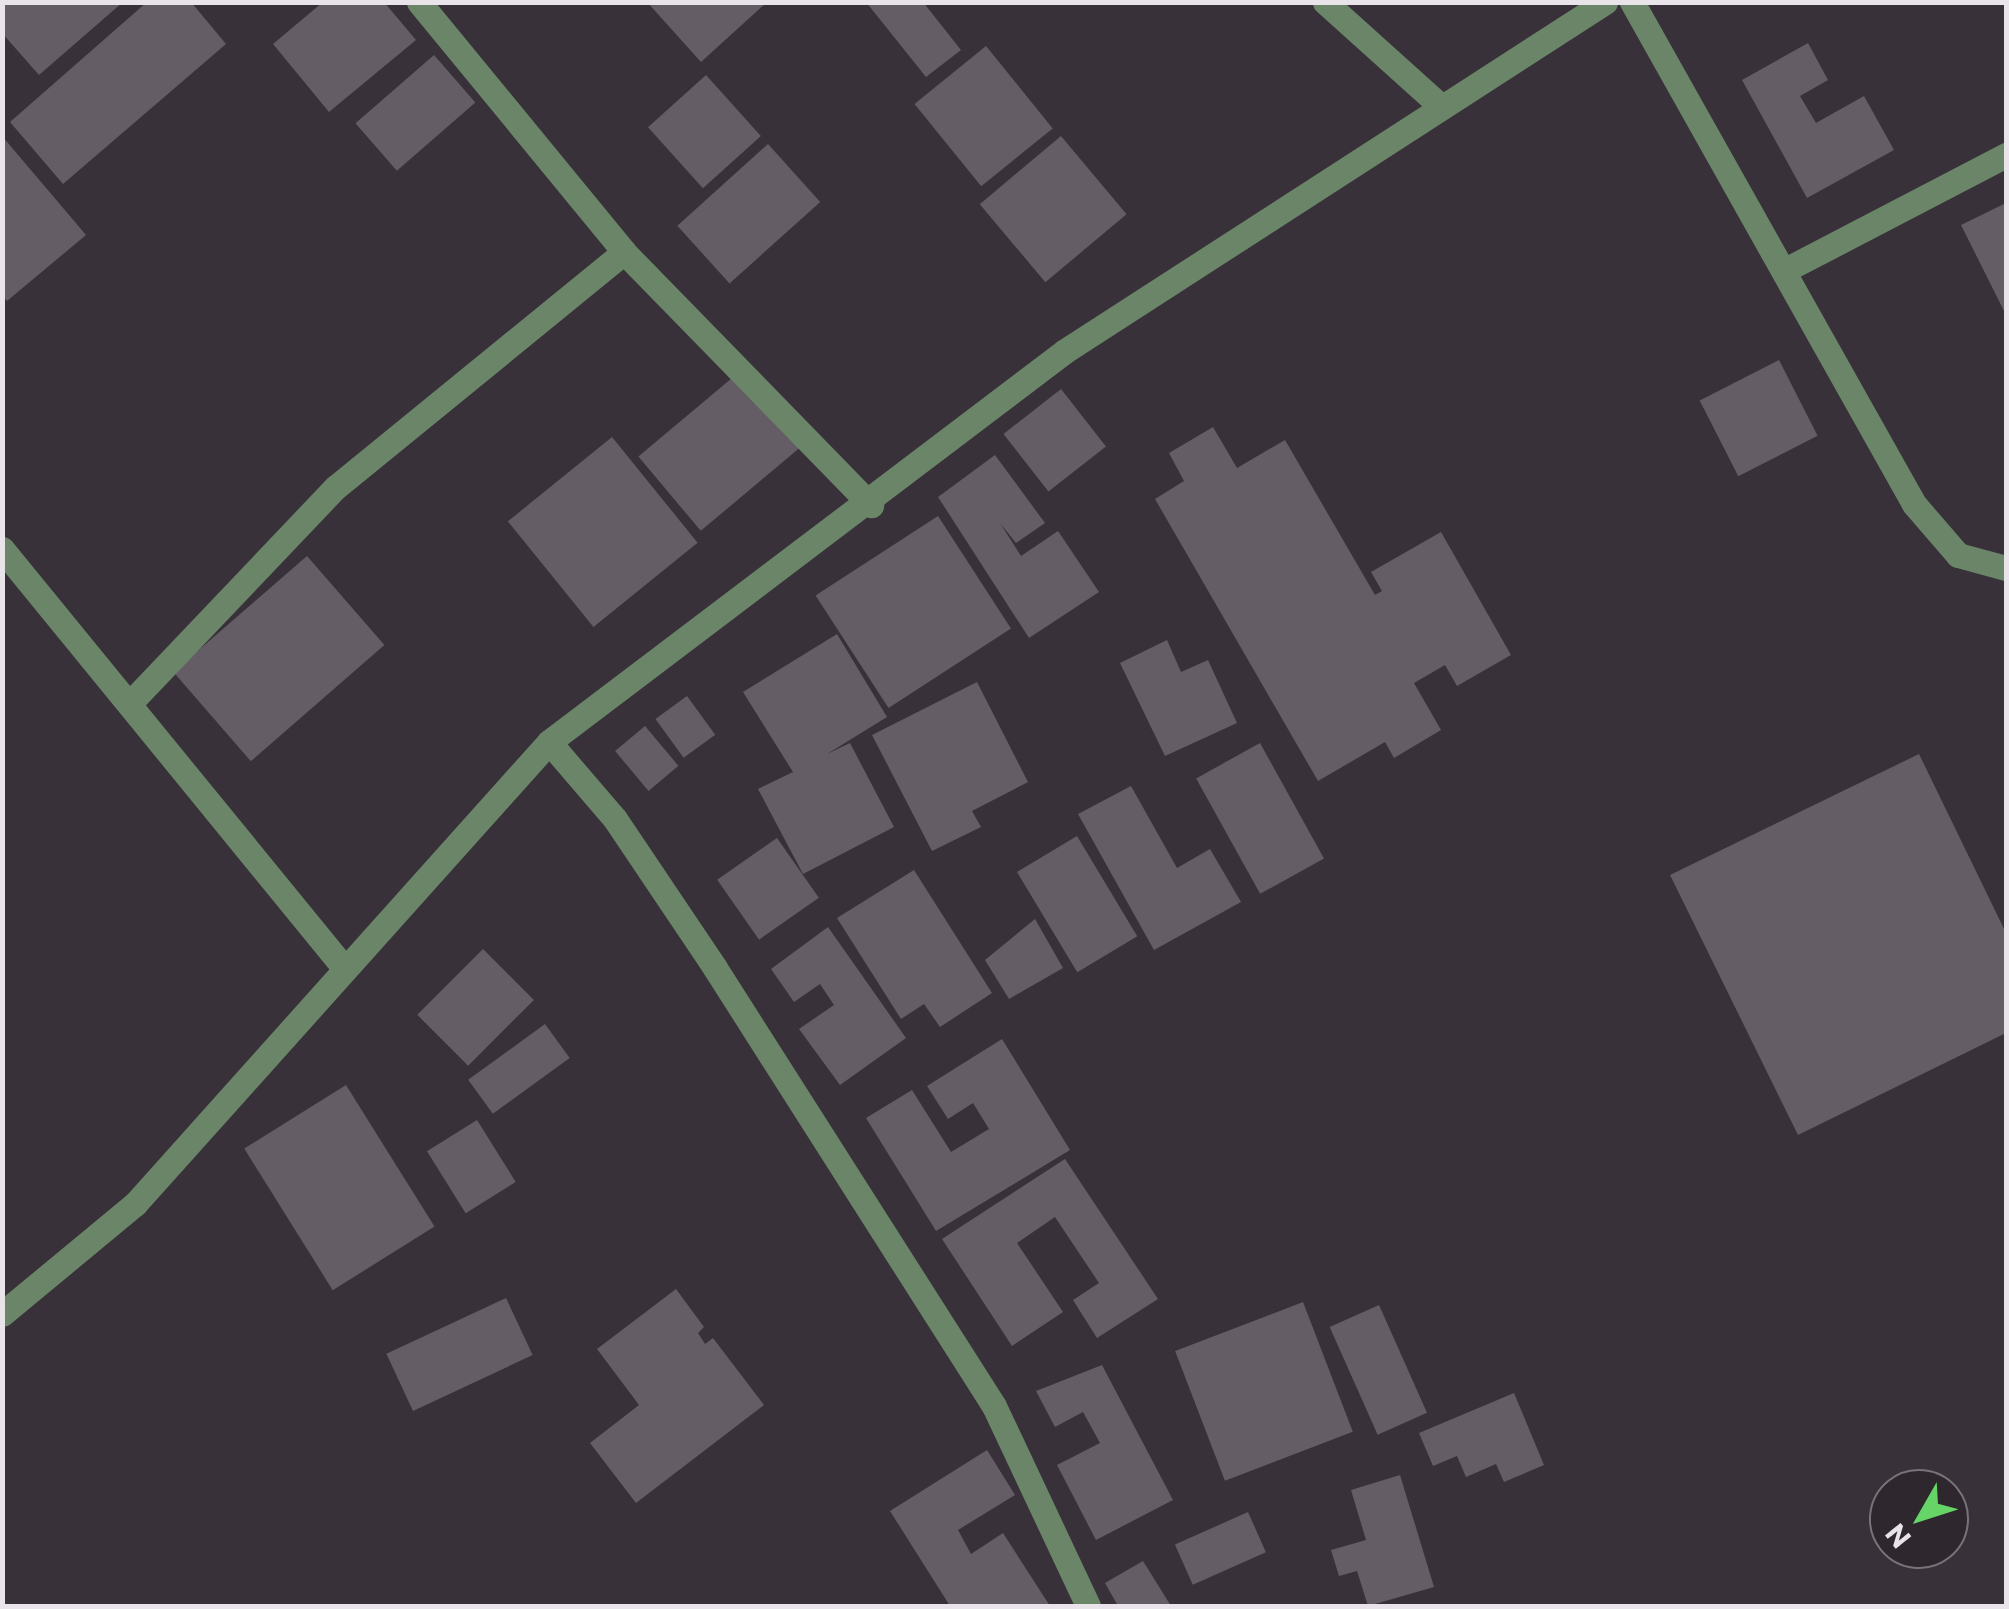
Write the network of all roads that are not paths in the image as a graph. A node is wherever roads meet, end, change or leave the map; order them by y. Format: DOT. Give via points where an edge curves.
graph roads {
  1 [pos="420,2"];
  2 [pos="1325,2"];
  3 [pos="1605,2"];
  4 [pos="1632,2"];
  5 [pos="1437,103"];
  6 [pos="2006,155"];
  7 [pos="624,252"];
  8 [pos="1789,268"];
  9 [pos="871,505"];
  10 [pos="2,550"];
  11 [pos="2006,568"];
  12 [pos="131,702"];
  13 [pos="549,742"];
  14 [pos="341,964"];
  15 [pos="2,1314"];
  16 [pos="1088,1606"];
  1 -- 7 [label="street"];
  2 -- 5 [label="street"];
  3 -- 5 [label="street"];
  4 -- 8 [label="street"];
  5 -- 9 [label="street" via="1064,351"];
  6 -- 8 [label="street"];
  7 -- 9 [label="street"];
  7 -- 12 [label="street" via="336,487"];
  8 -- 11 [label="street" via="1914,504 1958,556"];
  9 -- 13 [label="street"];
  10 -- 12 [label="street"];
  12 -- 14 [label="street"];
  13 -- 14 [label="street"];
  13 -- 16 [label="street" via="615,820 704,952 994,1406"];
  14 -- 15 [label="street" via="258,1075 135,1204"];
}
